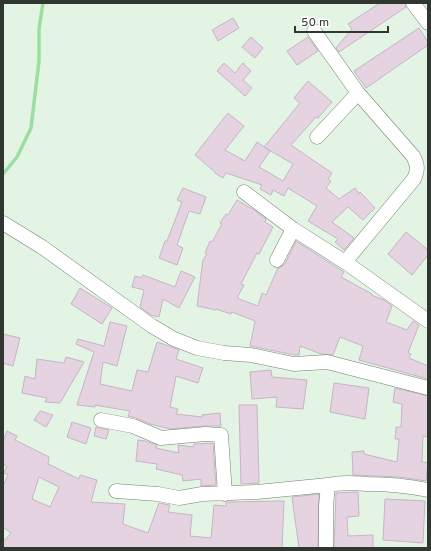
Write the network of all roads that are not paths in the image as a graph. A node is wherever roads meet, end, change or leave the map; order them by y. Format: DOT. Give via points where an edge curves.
graph roads {
  1 [pos="414,3"];
  2 [pos="428,24"];
  3 [pos="314,32"];
  4 [pos="358,92"];
  5 [pos="317,137"];
  6 [pos="244,192"];
  7 [pos="3,223"];
  8 [pos="293,229"];
  9 [pos="278,260"];
  10 [pos="345,262"];
  11 [pos="428,321"];
  12 [pos="428,388"];
  13 [pos="101,420"];
  14 [pos="328,484"];
  15 [pos="428,490"];
  16 [pos="116,491"];
  17 [pos="225,494"];
  18 [pos="326,548"];
  1 -- 2 [label="street"];
  3 -- 4 [label="street"];
  4 -- 5 [label="street"];
  4 -- 10 [label="street" via="414,156 418,170 414,179"];
  6 -- 8 [label="street"];
  7 -- 12 [label="street" via="42,247 152,326 174,339 197,348 294,364 327,362"];
  8 -- 9 [label="street"];
  8 -- 10 [label="street"];
  10 -- 11 [label="street"];
  13 -- 17 [label="street" via="133,426 161,438 220,434"];
  14 -- 15 [label="street" via="390,484"];
  14 -- 17 [label="street"];
  14 -- 18 [label="street"];
  16 -- 17 [label="street" via="179,498"];
}
